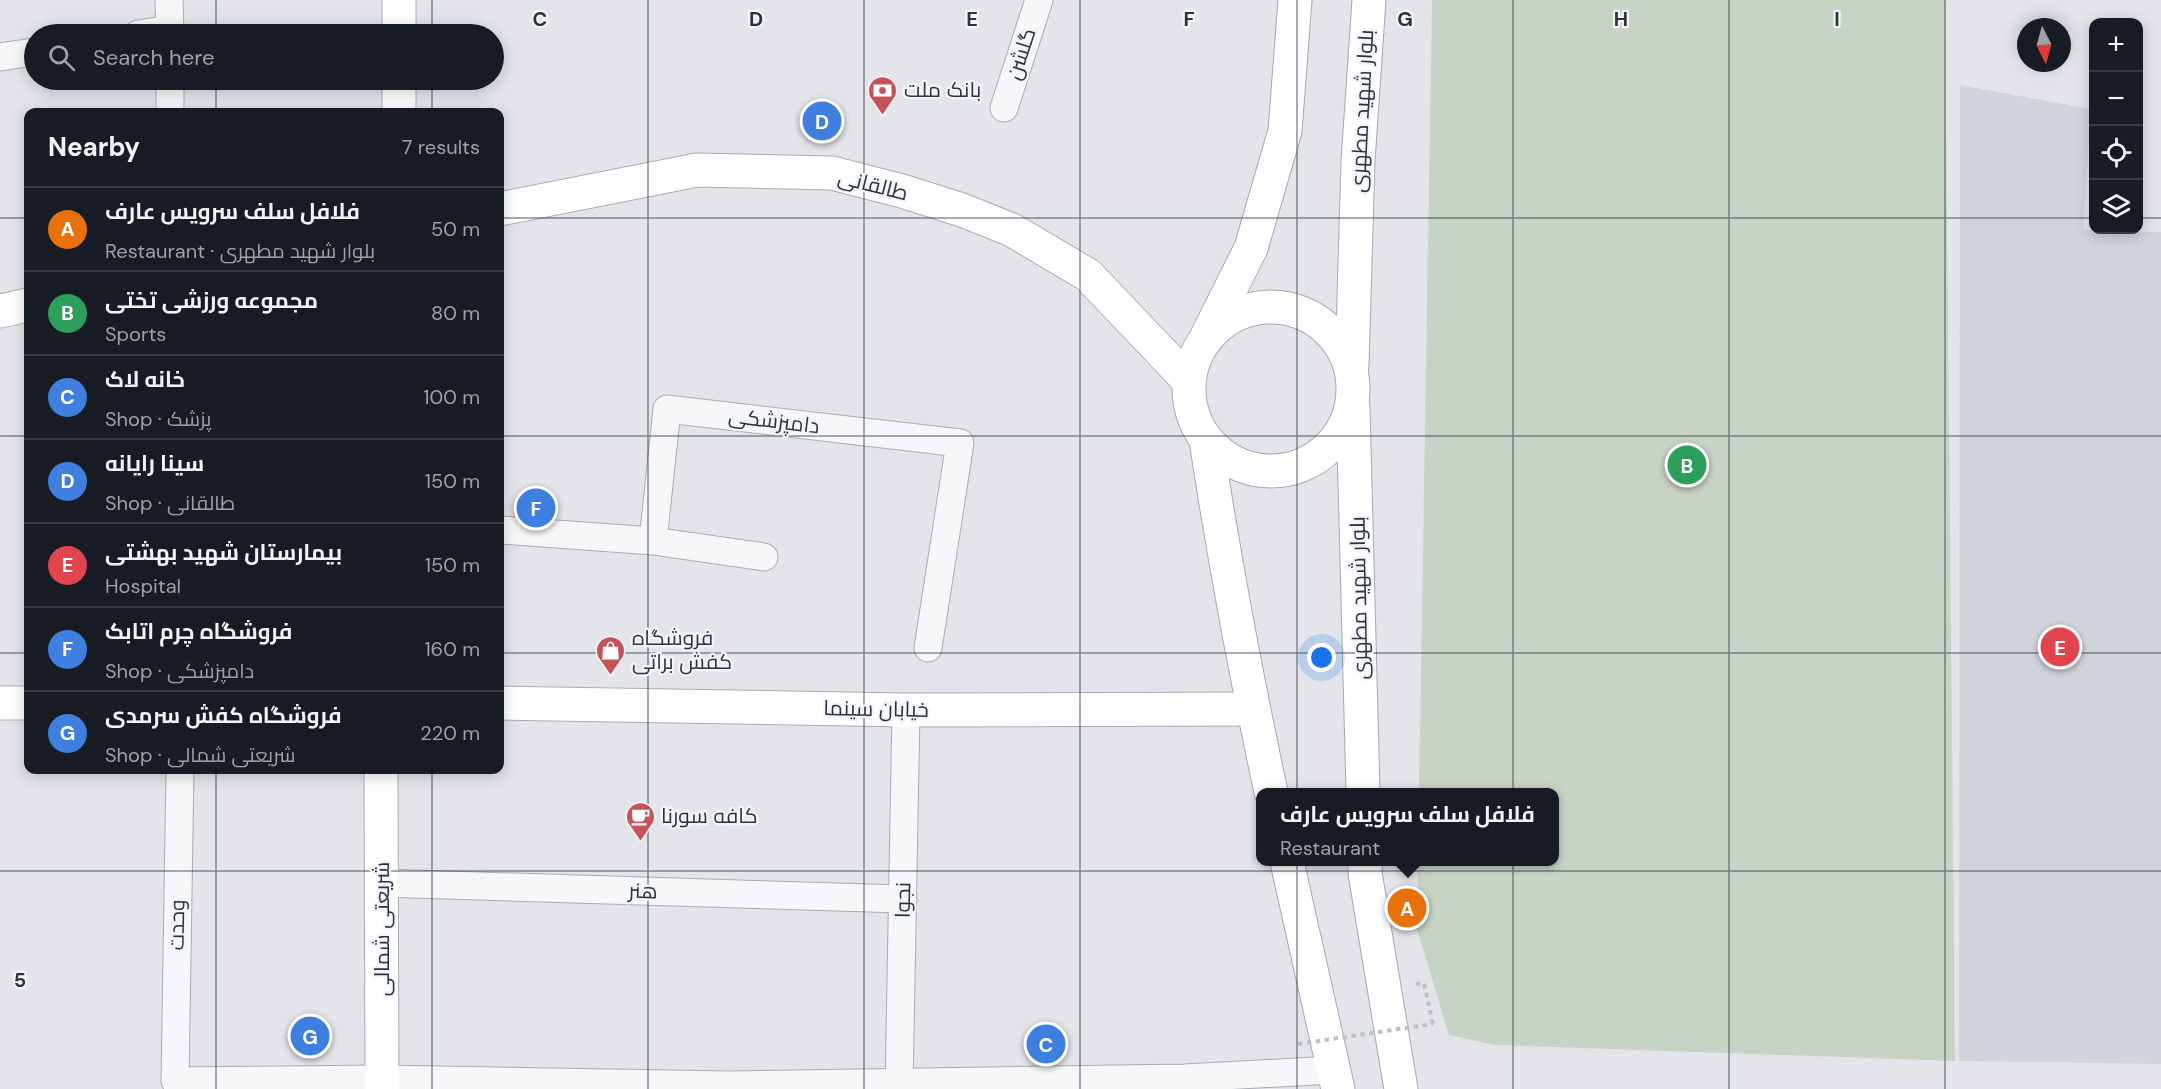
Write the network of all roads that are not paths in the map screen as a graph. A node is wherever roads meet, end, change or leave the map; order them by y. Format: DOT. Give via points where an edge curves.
graph roads {
  1 [pos="169,0"];
  2 [pos="399,0"];
  3 [pos="1039,0"];
  4 [pos="1294,0"];
  5 [pos="1368,0"];
  6 [pos="170,24"];
  7 [pos="399,24"];
  8 [pos="24,53"];
  9 [pos="0,57"];
  10 [pos="170,90"];
  11 [pos="399,90"];
  12 [pos="170,108"];
  13 [pos="399,108"];
  14 [pos="1004,108"];
  15 [pos="504,208"];
  16 [pos="24,306"];
  17 [pos="0,311"];
  18 [pos="1207,336"];
  19 [pos="1352,366"];
  20 [pos="1188,380"];
  21 [pos="1353,403"];
  22 [pos="1206,440"];
  23 [pos="504,530"];
  24 [pos="653,541"];
  25 [pos="764,557"];
  26 [pos="928,648"];
  27 [pos="0,703"];
  28 [pos="24,703"];
  29 [pos="504,703"];
  30 [pos="1253,709"];
  31 [pos="906,710"];
  32 [pos="180,774"];
  33 [pos="381,774"];
  34 [pos="1270,788"];
  35 [pos="1363,788"];
  36 [pos="1288,866"];
  37 [pos="1365,866"];
  38 [pos="382,883"];
  39 [pos="903,899"];
  40 [pos="1336,1080"];
  41 [pos="382,1084"];
  42 [pos="1185,1084"];
  43 [pos="899,1086"];
  44 [pos="728,1087"];
  45 [pos="1401,1089"];
  1 -- 6 [label="street"];
  2 -- 7 [label="main road"];
  3 -- 14 [label="street, گلشن"];
  4 -- 18 [label="main road" via="1285,131 1251,248"];
  5 -- 19 [label="main road, بلوار شهید مطهری"];
  8 -- 9 [label="street"];
  10 -- 12 [label="street"];
  11 -- 13 [label="main road"];
  15 -- 20 [label="main road, طالقانی" via="697,170 832,173 962,210 1012,230 1088,275"];
  16 -- 17 [label="main road"];
  18 -- 19 [label="main road" via="1249,309 1281,306 1312,317 1337,337"];
  18 -- 20 [label="main road"];
  19 -- 21 [label="main road"];
  20 -- 22 [label="main road" via="1191,412"];
  21 -- 22 [label="main road" via="1342,432 1321,456 1292,469 1260,471 1230,461"];
  21 -- 35 [label="main road, بلوار شهید مطهری"];
  22 -- 30 [label="main road"];
  23 -- 24 [label="street"];
  24 -- 25 [label="street"];
  24 -- 26 [label="street, دامپزشکی" via="668,409 960,443"];
  27 -- 28 [label="main road"];
  29 -- 31 [label="main road, خیابان سینما"];
  30 -- 31 [label="main road, خیابان سینما"];
  30 -- 34 [label="main road"];
  31 -- 39 [label="street, نجوا"];
  32 -- 41 [label="street, وحدت" via="175,1081"];
  33 -- 38 [label="main road, شریعتی شمالی"];
  36 -- 40 [label="main road"];
  37 -- 45 [label="main road"];
  38 -- 39 [label="street, هنر"];
  38 -- 41 [label="main road, شریعتی شمالی"];
  39 -- 43 [label="street, نجوا"];
  40 -- 42 [label="street"];
  41 -- 44 [label="street"];
  42 -- 43 [label="street"];
  43 -- 44 [label="street"];
}
